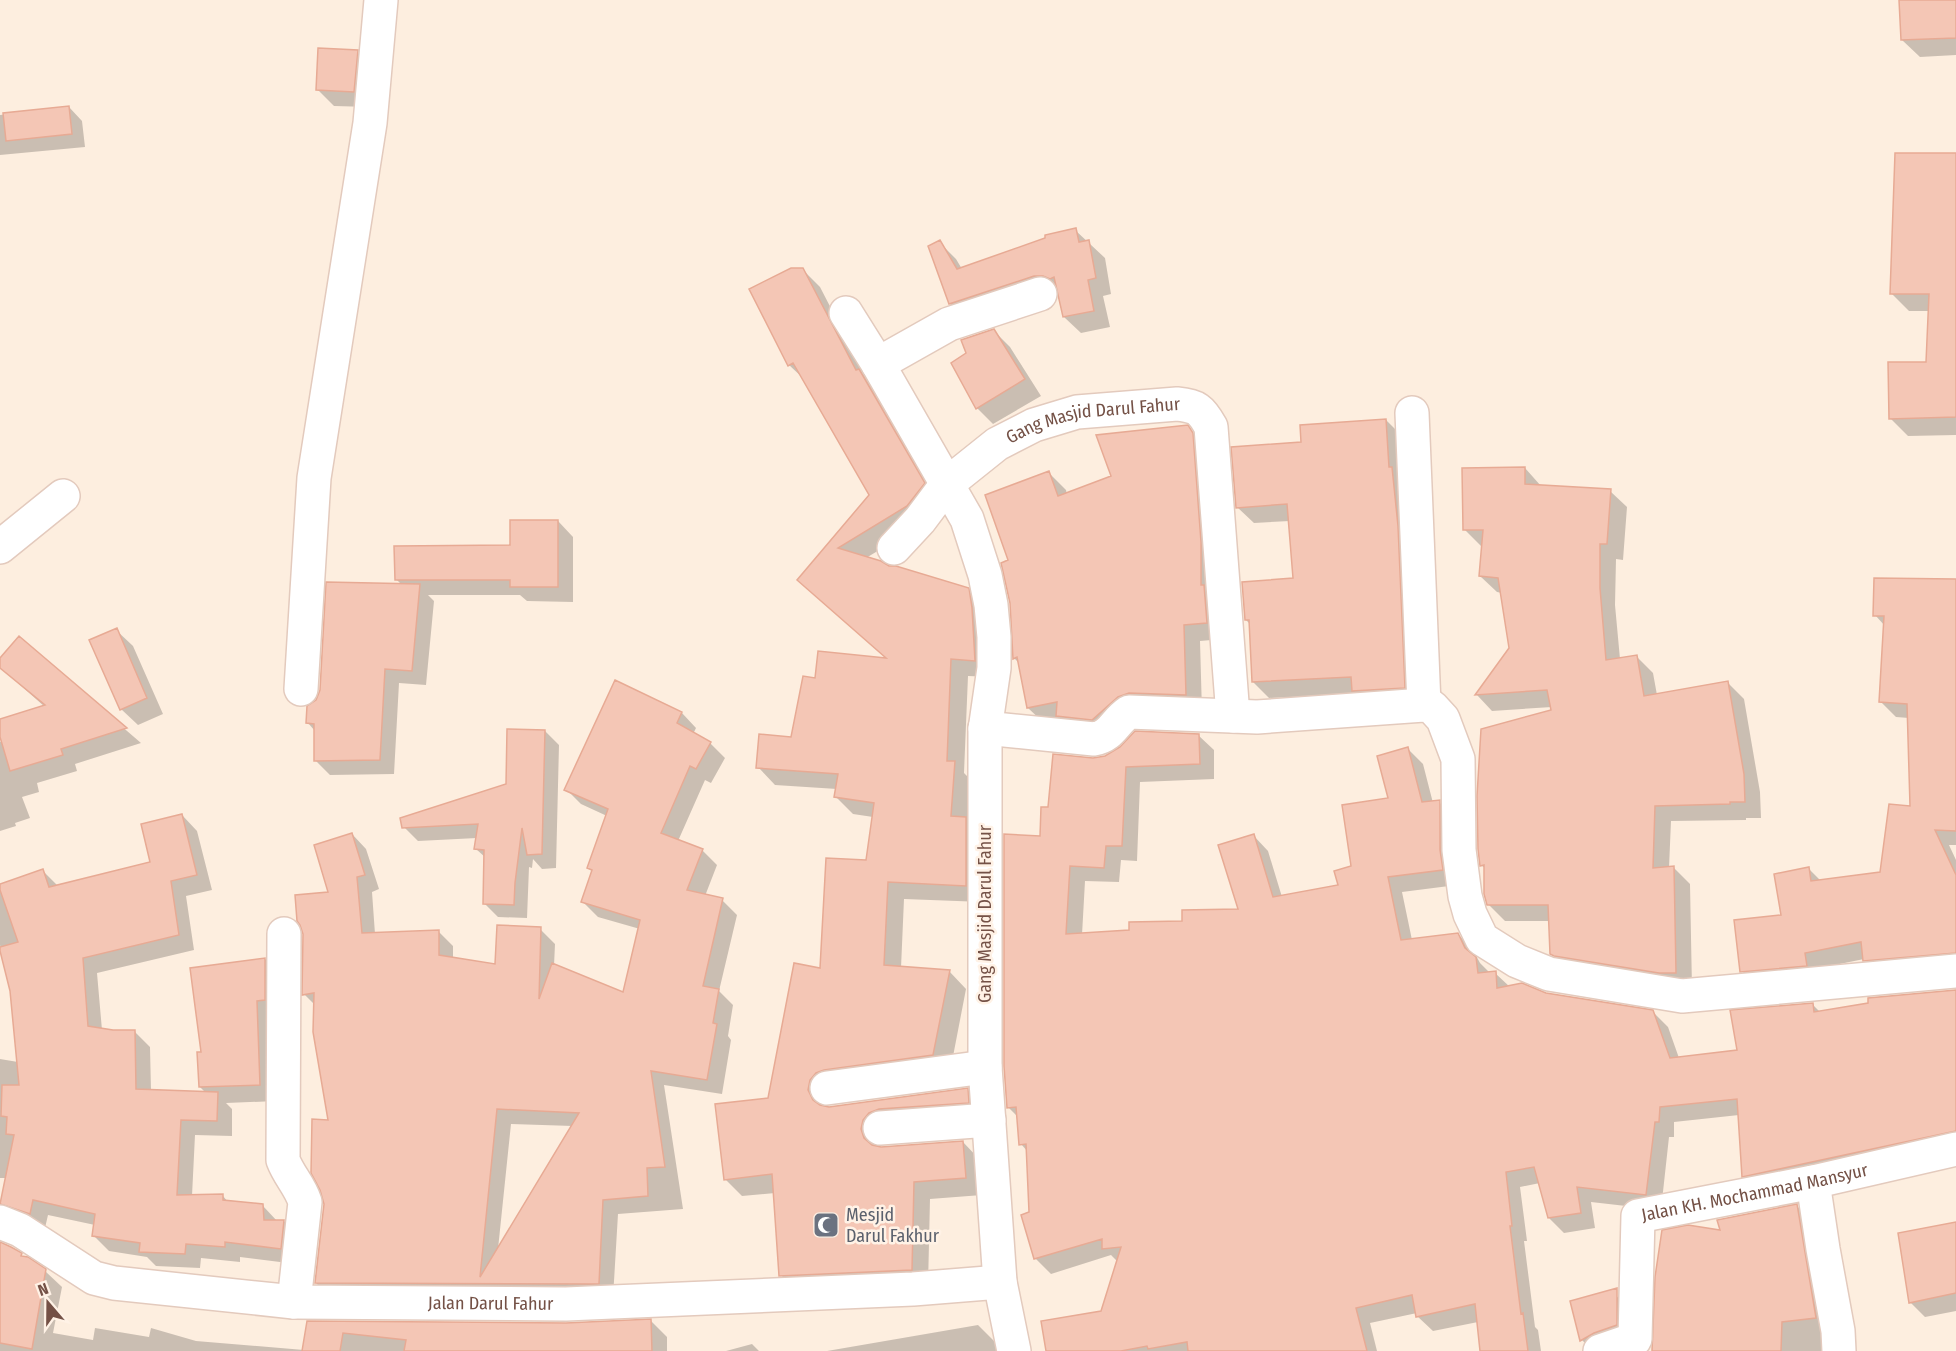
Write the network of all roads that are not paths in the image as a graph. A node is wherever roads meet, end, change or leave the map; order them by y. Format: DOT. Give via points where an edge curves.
graph roads {
  1 [pos="381,0"];
  2 [pos="1041,294"];
  3 [pos="846,313"];
  4 [pos="878,364"];
  5 [pos="1412,413"];
  6 [pos="947,484"];
  7 [pos="63,496"];
  8 [pos="0,547"];
  9 [pos="894,548"];
  10 [pos="301,689"];
  11 [pos="1424,705"];
  12 [pos="1233,716"];
  13 [pos="985,728"];
  14 [pos="284,934"];
  15 [pos="1956,971"];
  16 [pos="985,1067"];
  17 [pos="827,1088"];
  18 [pos="989,1120"];
  19 [pos="880,1128"];
  20 [pos="1956,1149"];
  21 [pos="1813,1182"];
  22 [pos="0,1222"];
  23 [pos="1000,1282"];
  24 [pos="294,1302"];
  25 [pos="1635,1345"];
  26 [pos="1014,1351"];
  27 [pos="1600,1351"];
  28 [pos="1839,1351"];
  1 -- 10 [label="street" via="370,123 314,478"];
  2 -- 4 [label="street" via="949,324"];
  3 -- 4 [label="street"];
  4 -- 6 [label="street"];
  5 -- 11 [label="street"];
  6 -- 9 [label="street, Gang Masjid Darul Fahur"];
  6 -- 12 [label="street, Gang Masjid Darul Fahur" via="997,444 1034,424 1077,412 1177,404 1202,411 1211,427"];
  6 -- 13 [label="street, Gang Masjid Darul Fahur" via="967,519 991,605 994,668"];
  7 -- 8 [label="street"];
  11 -- 12 [label="street"];
  11 -- 15 [label="street" via="1432,706 1443,719 1458,759 1459,850 1470,914 1482,939 1517,961 1549,974 1682,996"];
  12 -- 13 [label="street" via="1129,712 1104,738 1094,739"];
  13 -- 16 [label="street, Gang Masjid Darul Fahur"];
  14 -- 24 [label="street" via="283,1160 305,1202"];
  16 -- 17 [label="street"];
  16 -- 18 [label="street, Gang Masjid Darul Fahur"];
  18 -- 19 [label="street"];
  18 -- 23 [label="street, Gang Masjid Darul Fahur"];
  20 -- 21 [label="street, Jalan KH. Mochammad Mansyur"];
  21 -- 25 [label="street, Jalan KH. Mochammad Mansyur" via="1638,1216"];
  21 -- 28 [label="street"];
  22 -- 24 [label="street, Jalan Darul Fahur" via="20,1230 94,1278"];
  23 -- 24 [label="street, Jalan Darul Fahur" via="566,1304"];
  23 -- 26 [label="street, Gang Masjid Darul Fahur"];
  25 -- 27 [label="street, Jalan KH. Mochammad Mansyur"];
}
